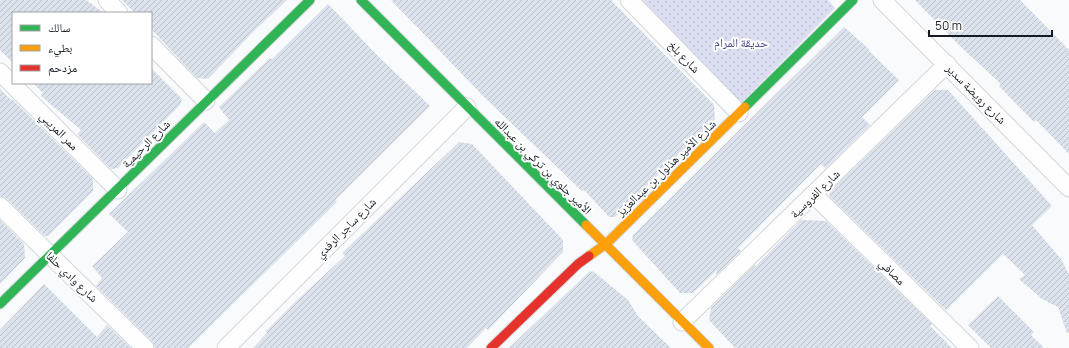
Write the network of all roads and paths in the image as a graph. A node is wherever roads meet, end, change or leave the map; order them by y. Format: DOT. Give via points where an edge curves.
graph roads {
  1 [pos="107,0"];
  2 [pos="310,0"];
  3 [pos="630,0"];
  4 [pos="853,0"];
  5 [pos="882,0"];
  6 [pos="370,3"];
  7 [pos="118,12"];
  8 [pos="152,46"];
  9 [pos="947,64"];
  10 [pos="0,72"];
  11 [pos="206,101"];
  12 [pos="467,107"];
  13 [pos="739,113"];
  14 [pos="1069,188"];
  15 [pos="118,190"];
  16 [pos="814,195"];
  17 [pos="0,206"];
  18 [pos="606,244"];
  19 [pos="51,256"];
  20 [pos="0,304"];
  21 [pos="682,322"];
  22 [pos="145,348"];
  23 [pos="226,348"];
  24 [pos="491,348"];
  25 [pos="709,348"];
  26 [pos="970,348"];
  1 -- 7 [label="street"];
  2 -- 11 [label="street, شارع الرحيمية"];
  3 -- 13 [label="street, شارع بلخ"];
  4 -- 13 [label="street, شارع الأمير هذلول بن عبدالعزيز"];
  5 -- 9 [label="street, شارع رويضة سدير"];
  6 -- 12 [label="street, الأمير جلوي بن تركي بن عبدالله"];
  8 -- 11 [label="street"];
  9 -- 14 [label="street, شارع رويضة سدير"];
  9 -- 16 [label="street, شارع الفروسية"];
  10 -- 15 [label="street, ممر المريبي"];
  11 -- 15 [label="street, شارع الرحيمية"];
  12 -- 18 [label="street, الأمير جلوي بن تركي بن عبدالله"];
  12 -- 23 [label="street, شارع ساجر الرفدي"];
  13 -- 18 [label="street, شارع الأمير هذلول بن عبدالعزيز"];
  15 -- 19 [label="street, شارع الرحيمية"];
  16 -- 21 [label="street, شارع الفروسية"];
  16 -- 26 [label="street, مصافي"];
  17 -- 19 [label="street, شارع وادي حلفا"];
  18 -- 21 [label="street, الأمير جلوي بن تركي بن عبدالله"];
  18 -- 24 [label="street, شارع الأمير هذلول بن عبدالعزيز" via="578,264"];
  19 -- 20 [label="street, شارع الرحيمية"];
  19 -- 22 [label="street, شارع وادي حلفا"];
  21 -- 25 [label="street, الأمير جلوي بن تركي بن عبدالله"];
}
